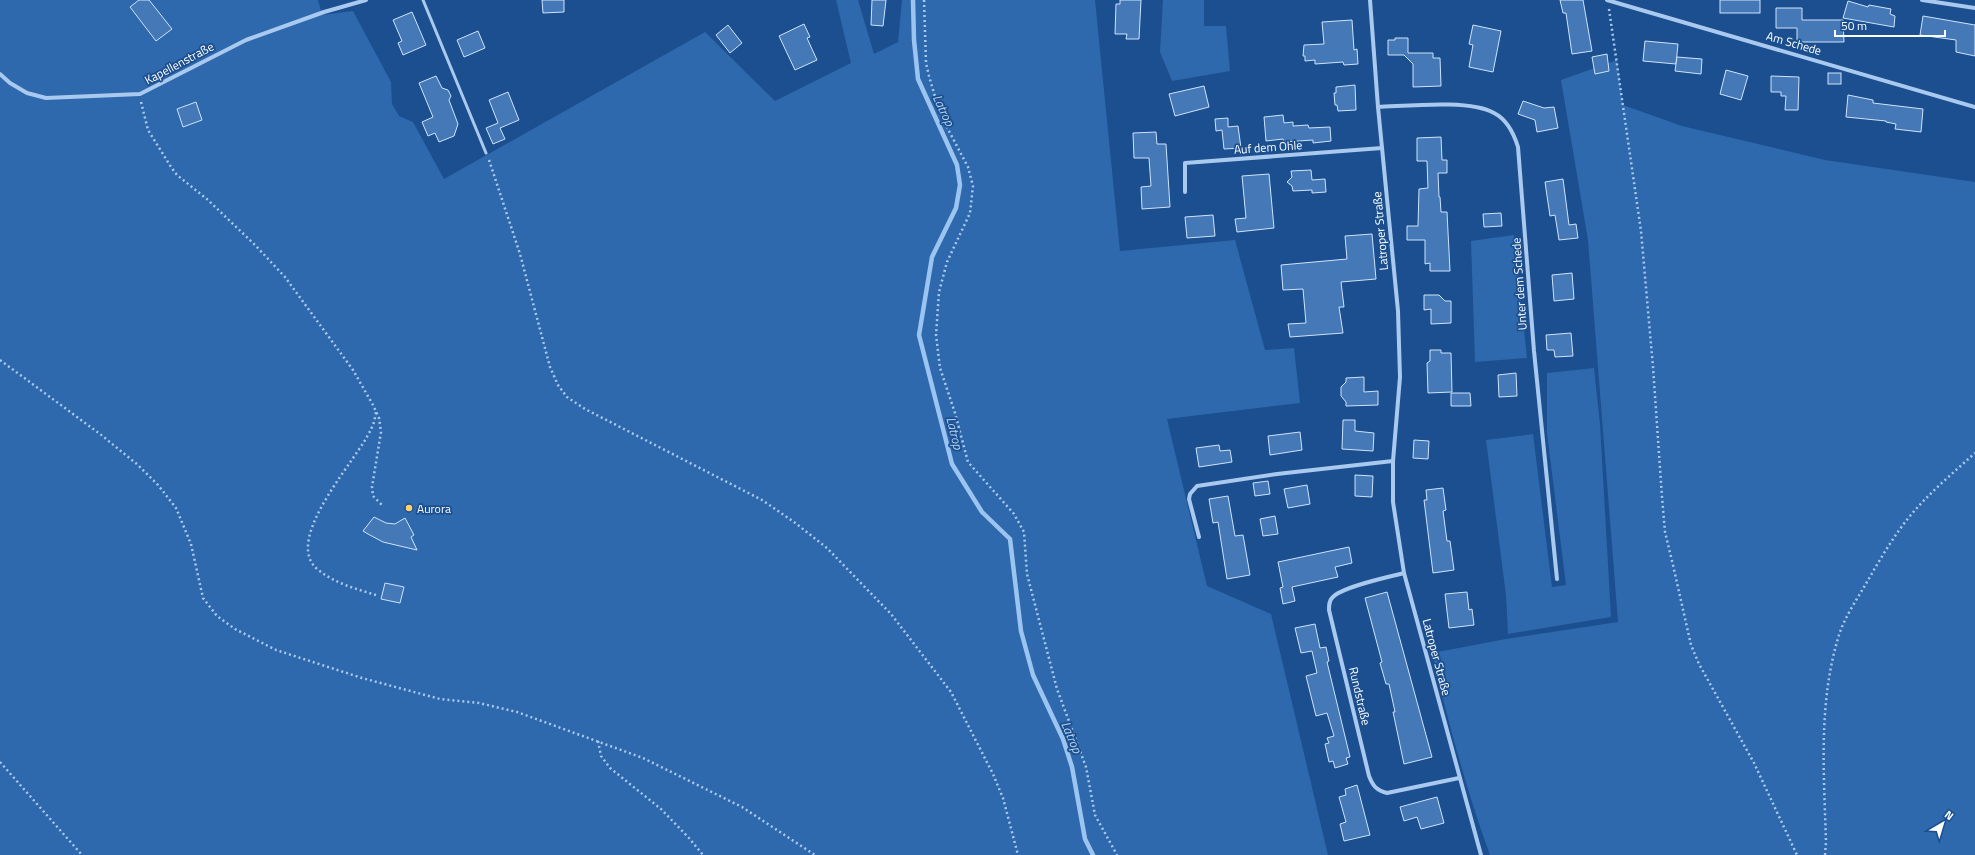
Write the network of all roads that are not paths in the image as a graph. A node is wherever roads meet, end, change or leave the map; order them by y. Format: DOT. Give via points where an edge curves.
graph roads {
  1 [pos="366,0"];
  2 [pos="423,0"];
  3 [pos="1370,0"];
  4 [pos="1922,0"];
  5 [pos="1607,1"];
  6 [pos="1975,8"];
  7 [pos="0,74"];
  8 [pos="1975,106"];
  9 [pos="1378,107"];
  10 [pos="1382,148"];
  11 [pos="486,153"];
  12 [pos="1185,192"];
  13 [pos="1393,461"];
  14 [pos="1199,537"];
  15 [pos="1404,573"];
  16 [pos="1556,579"];
  17 [pos="1459,778"];
  18 [pos="1481,855"];
  1 -- 7 [label="street, Kapellenstraße" via="246,40 140,94 46,98 27,93"];
  2 -- 11 [label="lane"];
  3 -- 9 [label="street, Latroper Straße"];
  4 -- 6 [label="street"];
  5 -- 8 [label="street, Am Schede"];
  9 -- 10 [label="street, Latroper Straße"];
  9 -- 16 [label="street, Unter dem Schede" via="1470,106 1494,113 1507,123 1514,133 1518,147"];
  10 -- 12 [label="street, Auf dem Ohle" via="1184,163"];
  10 -- 13 [label="street, Latroper Straße" via="1398,318 1400,377"];
  13 -- 14 [label="street" via="1197,486 1189,499"];
  13 -- 15 [label="street, Latroper Straße" via="1393,502"];
  15 -- 17 [label="street, Latroper Straße"];
  15 -- 17 [label="street, Rundstraße" via="1346,589 1329,603 1369,776 1373,786 1387,793"];
  17 -- 18 [label="street, Latroper Straße"];
}
